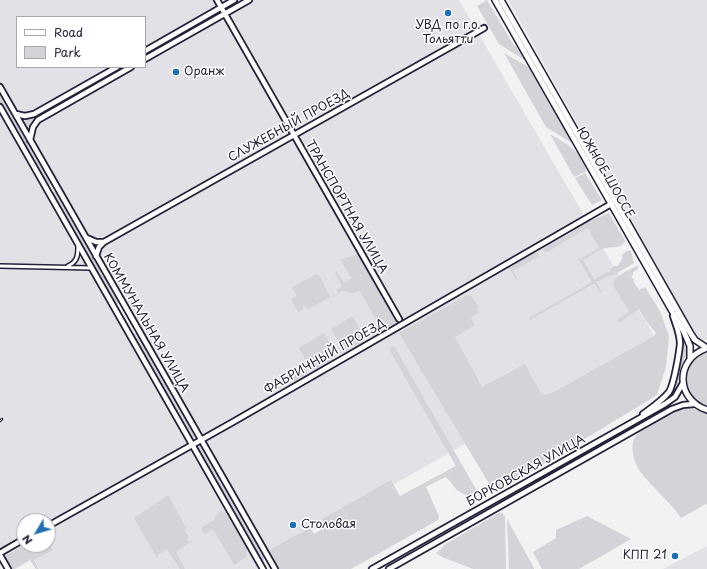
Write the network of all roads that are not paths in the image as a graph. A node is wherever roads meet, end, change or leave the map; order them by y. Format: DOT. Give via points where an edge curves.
graph roads {
  1 [pos="217,0"];
  2 [pos="234,0"];
  3 [pos="249,0"];
  4 [pos="495,0"];
  5 [pos="501,0"];
  6 [pos="222,7"];
  7 [pos="225,13"];
  8 [pos="484,28"];
  9 [pos="146,50"];
  10 [pos="146,58"];
  11 [pos="115,68"];
  12 [pos="128,68"];
  13 [pos="0,87"];
  14 [pos="0,107"];
  15 [pos="15,113"];
  16 [pos="294,135"];
  17 [pos="30,140"];
  18 [pos="56,186"];
  19 [pos="48,191"];
  20 [pos="611,204"];
  21 [pos="86,238"];
  22 [pos="104,242"];
  23 [pos="78,244"];
  24 [pos="96,256"];
  25 [pos="0,266"];
  26 [pos="66,267"];
  27 [pos="91,268"];
  28 [pos="122,300"];
  29 [pos="113,306"];
  30 [pos="671,309"];
  31 [pos="128,312"];
  32 [pos="119,316"];
  33 [pos="399,319"];
  34 [pos="707,348"];
  35 [pos="690,359"];
  36 [pos="683,383"];
  37 [pos="694,404"];
  38 [pos="707,410"];
  39 [pos="630,425"];
  40 [pos="201,440"];
  41 [pos="192,445"];
  42 [pos="498,499"];
  43 [pos="502,506"];
  44 [pos="56,522"];
  45 [pos="16,544"];
  46 [pos="0,554"];
  47 [pos="8,569"];
  48 [pos="263,569"];
  49 [pos="275,569"];
  50 [pos="372,569"];
  51 [pos="389,569"];
  1 -- 6 [label="main road, ТРАНСПОРТНАЯ УЛИЦА"];
  2 -- 6 [label="main road"];
  3 -- 7 [label="main road"];
  4 -- 20 [label="main road, ЮЖНОЕ ШОССЕ"];
  5 -- 34 [label="main road, ЮЖНОЕ ШОССЕ" via="695,340"];
  6 -- 7 [label="main road, ТРАНСПОРТНАЯ УЛИЦА"];
  6 -- 9 [label="main road"];
  7 -- 10 [label="main road"];
  7 -- 16 [label="main road, ТРАНСПОРТНАЯ УЛИЦА"];
  8 -- 16 [label="main road, СЛУЖЕБНЫЙ ПРОЕЗД"];
  11 -- 15 [label="main road" via="30,116"];
  12 -- 17 [label="main road" via="38,120 33,127"];
  13 -- 15 [label="main road, КОММУНАЛЬНАЯ УЛИЦА"];
  14 -- 19 [label="main road, КОММУНАЛЬНАЯ УЛИЦА"];
  15 -- 17 [label="main road, КОММУНАЛЬНАЯ УЛИЦА"];
  16 -- 22 [label="main road, СЛУЖЕБНЫЙ ПРОЕЗД"];
  16 -- 33 [label="main road, ТРАНСПОРТНАЯ УЛИЦА"];
  17 -- 18 [label="main road, КОММУНАЛЬНАЯ УЛИЦА"];
  18 -- 19 [label="main road"];
  18 -- 21 [label="main road, КОММУНАЛЬНАЯ УЛИЦА"];
  19 -- 23 [label="main road, КОММУНАЛЬНАЯ УЛИЦА"];
  20 -- 30 [label="main road, ЮЖНОЕ ШОССЕ"];
  20 -- 40 [label="main road, ФАБРИЧНЫЙ ПРОЕЗД"];
  21 -- 22 [label="main road"];
  21 -- 24 [label="main road, КОММУНАЛЬНАЯ УЛИЦА"];
  22 -- 24 [label="main road" via="99,246"];
  23 -- 26 [label="street" via="76,260"];
  23 -- 27 [label="main road, КОММУНАЛЬНАЯ УЛИЦА"];
  24 -- 28 [label="main road, КОММУНАЛЬНАЯ УЛИЦА"];
  25 -- 26 [label="street"];
  26 -- 27 [label="street"];
  27 -- 29 [label="main road, КОММУНАЛЬНАЯ УЛИЦА"];
  28 -- 29 [label="main road" via="120,305"];
  28 -- 31 [label="main road, КОММУНАЛЬНАЯ УЛИЦА"];
  29 -- 32 [label="main road, КОММУНАЛЬНАЯ УЛИЦА"];
  30 -- 35 [label="main road, ЮЖНОЕ ШОССЕ" via="688,340"];
  30 -- 39 [label="main road" via="680,344 670,390"];
  31 -- 32 [label="main road" via="122,310"];
  31 -- 40 [label="main road, КОММУНАЛЬНАЯ УЛИЦА"];
  32 -- 41 [label="main road, КОММУНАЛЬНАЯ УЛИЦА"];
  34 -- 35 [label="main road" via="697,352"];
  35 -- 36 [label="main road" via="684,369"];
  36 -- 37 [label="main road"];
  36 -- 39 [label="main road, БОРКОВСКАЯ УЛИЦА" via="680,391 670,400"];
  37 -- 38 [label="main road"];
  37 -- 43 [label="main road, БОРКОВСКАЯ УЛИЦА" via="672,409"];
  39 -- 42 [label="main road, БОРКОВСКАЯ УЛИЦА"];
  40 -- 41 [label="main road, ФАБРИЧНЫЙ ПРОЕЗД"];
  40 -- 49 [label="main road, КОММУНАЛЬНАЯ УЛИЦА"];
  41 -- 44 [label="main road, ФАБРИЧНЫЙ ПРОЕЗД"];
  41 -- 48 [label="main road, КОММУНАЛЬНАЯ УЛИЦА"];
  42 -- 43 [label="main road"];
  42 -- 50 [label="main road, БОРКОВСКАЯ УЛИЦА"];
  43 -- 51 [label="main road, БОРКОВСКАЯ УЛИЦА"];
  45 -- 46 [label="main road"];
  46 -- 47 [label="main road"];
}
